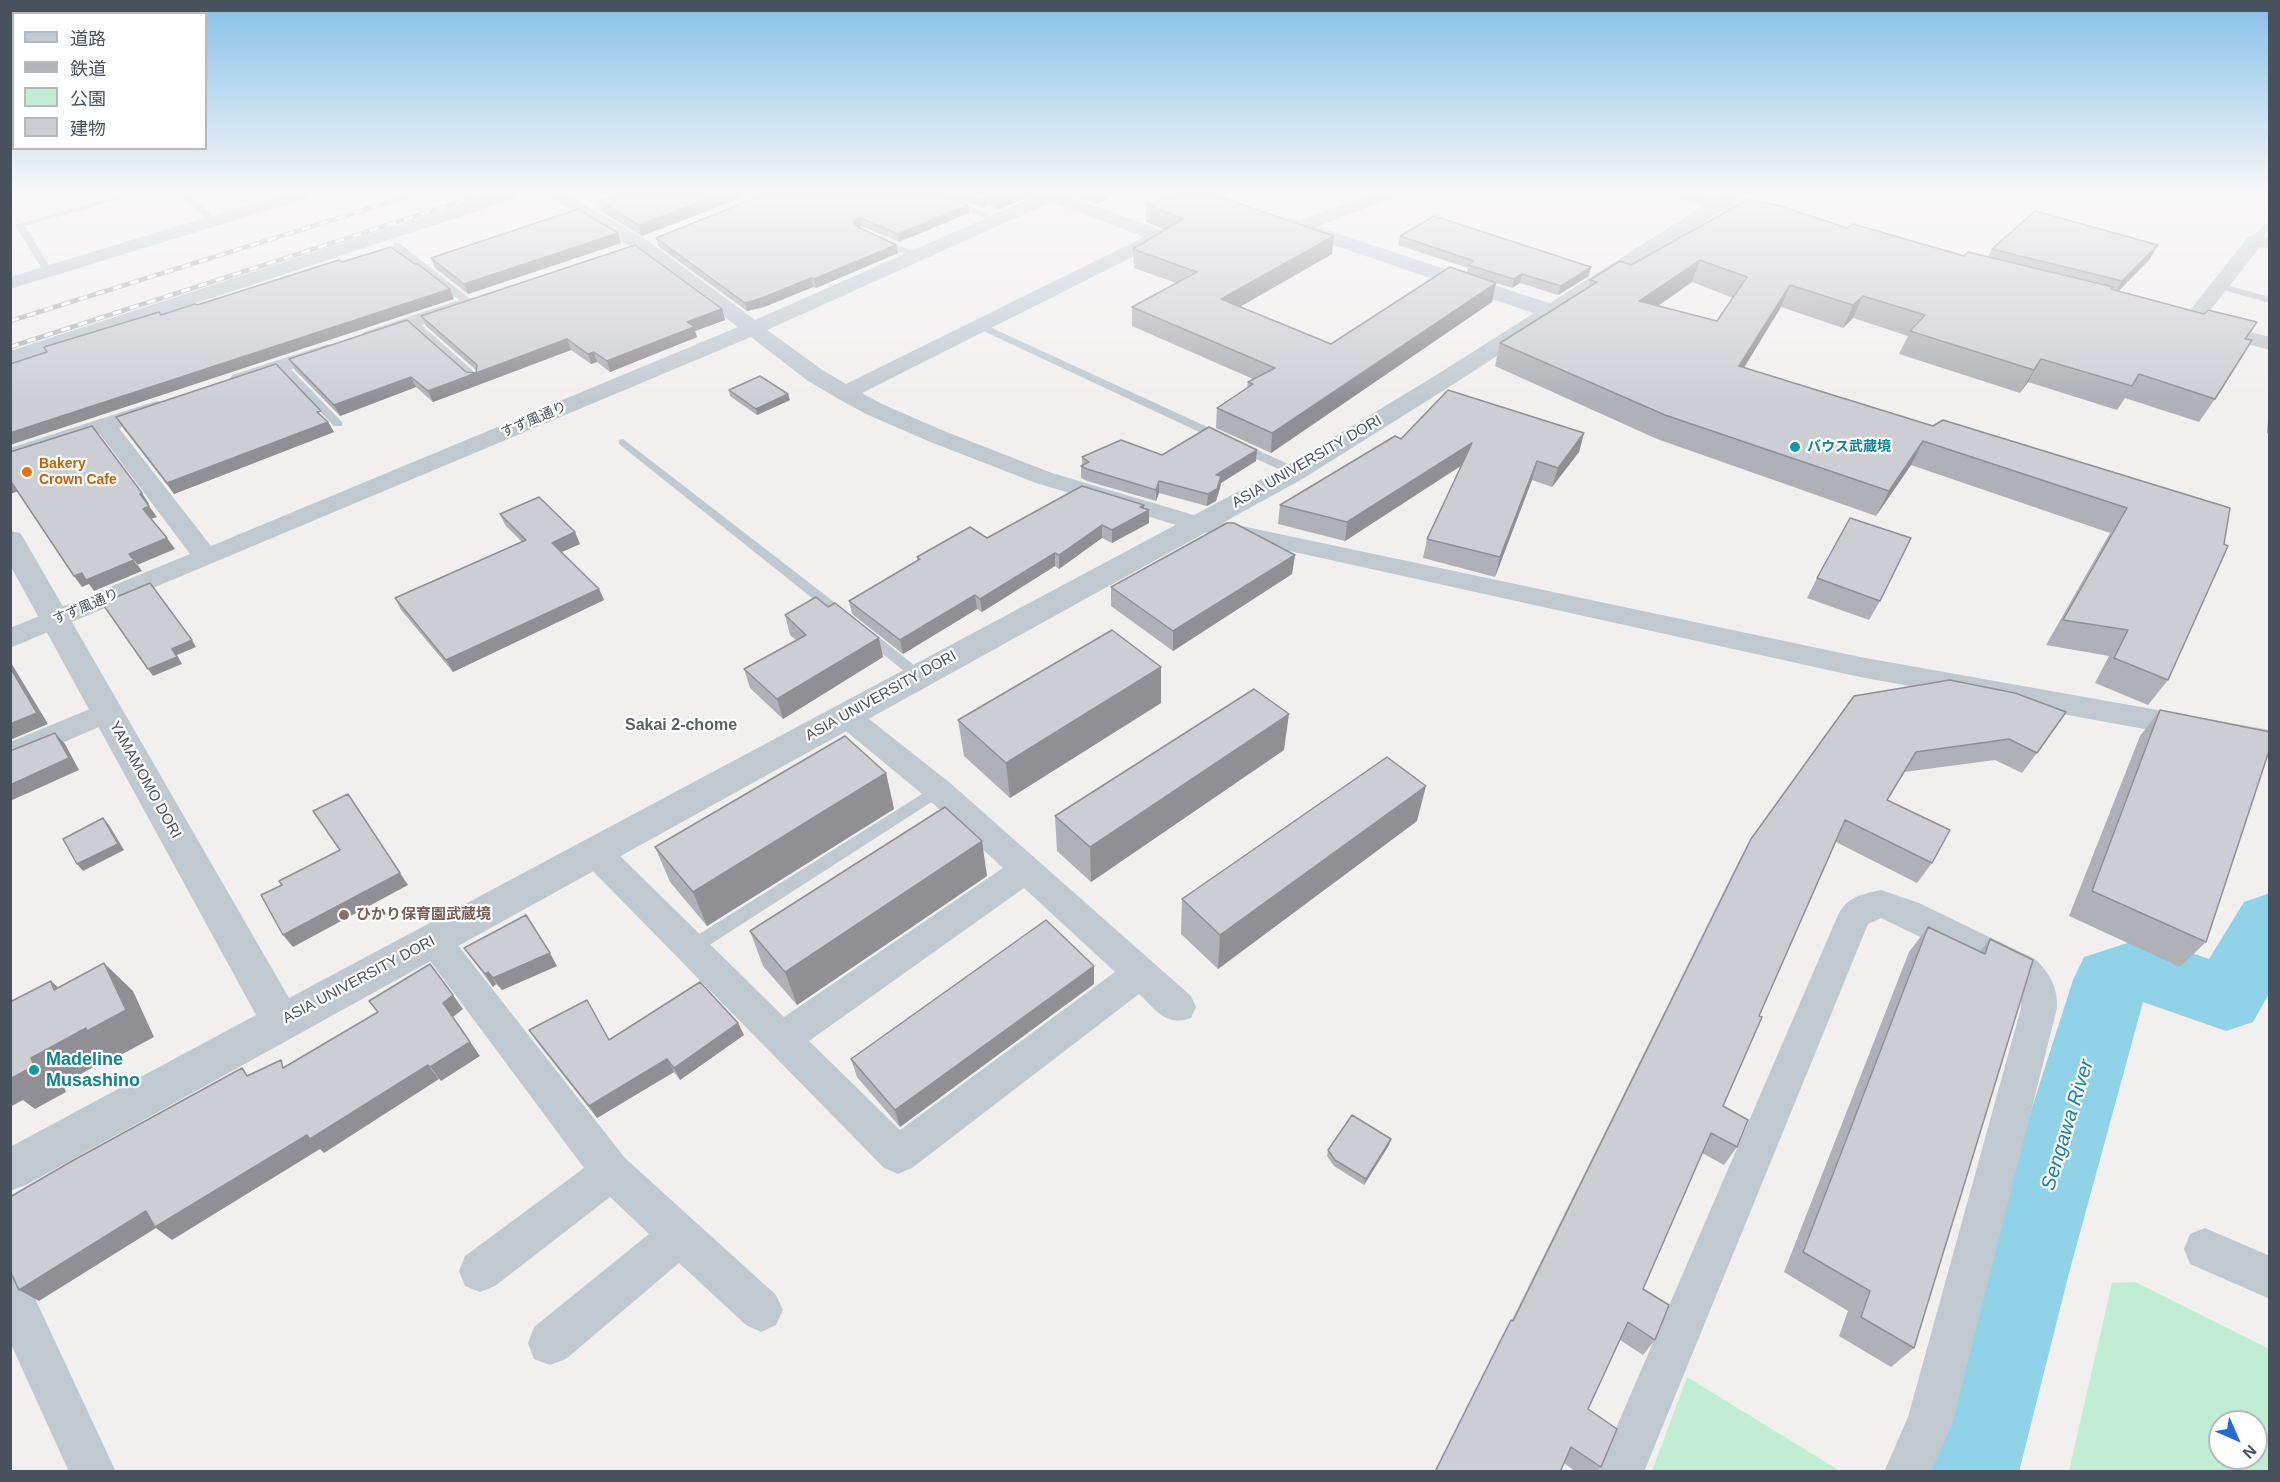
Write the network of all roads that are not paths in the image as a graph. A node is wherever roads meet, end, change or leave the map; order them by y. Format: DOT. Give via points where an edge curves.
graph roads {
  1 [pos="42,263"];
  2 [pos="77,263"];
  3 [pos="300,263"];
  4 [pos="419,263"];
  5 [pos="666,263"];
  6 [pos="900,263"];
  7 [pos="1107,263"];
  8 [pos="1407,263"];
  9 [pos="1626,263"];
  10 [pos="2241,263"];
  11 [pos="48,272"];
  12 [pos="10,283"];
  13 [pos="2220,286"];
  14 [pos="490,296"];
  15 [pos="2268,300"];
  16 [pos="469,303"];
  17 [pos="1550,311"];
  18 [pos="2167,318"];
  19 [pos="412,322"];
  20 [pos="2190,323"];
  21 [pos="981,326"];
  22 [pos="754,328"];
  23 [pos="2270,344"];
  24 [pos="10,358"];
  25 [pos="282,366"];
  26 [pos="476,379"];
  27 [pos="215,388"];
  28 [pos="845,393"];
  29 [pos="182,399"];
  30 [pos="338,424"];
  31 [pos="105,425"];
  32 [pos="623,441"];
  33 [pos="10,456"];
  34 [pos="1295,472"];
  35 [pos="1199,524"];
  36 [pos="10,539"];
  37 [pos="206,557"];
  38 [pos="57,620"];
  39 [pos="10,639"];
  40 [pos="919,676"];
  41 [pos="107,712"];
  42 [pos="845,716"];
  43 [pos="2270,741"];
  44 [pos="10,755"];
  45 [pos="938,790"];
  46 [pos="596,853"];
  47 [pos="1024,871"];
  48 [pos="434,940"];
  49 [pos="691,948"];
  50 [pos="1140,973"];
  51 [pos="1178,1007"];
  52 [pos="281,1022"];
  53 [pos="783,1038"];
  54 [pos="10,1170"];
  55 [pos="611,1172"];
  56 [pos="679,1236"];
  57 [pos="2205,1249"];
  58 [pos="480,1271"];
  59 [pos="2270,1278"];
  60 [pos="10,1292"];
  61 [pos="761,1310"];
  62 [pos="550,1343"];
  63 [pos="93,1472"];
  64 [pos="1620,1472"];
  65 [pos="1907,1472"];
  1 -- 11 [label="lane"];
  2 -- 11 [label="street"];
  3 -- 24 [label="street"];
  4 -- 16 [label="lane"];
  5 -- 22 [label="street"];
  6 -- 22 [label="street, すず風通り"];
  7 -- 21 [label="street"];
  8 -- 17 [label="main road"];
  9 -- 17 [label="street, ASIA UNIVERSITY DORI"];
  10 -- 13 [label="street"];
  11 -- 12 [label="street"];
  13 -- 15 [label="lane"];
  13 -- 20 [label="street"];
  14 -- 16 [label="street"];
  16 -- 19 [label="street"];
  17 -- 34 [label="street, ASIA UNIVERSITY DORI"];
  18 -- 20 [label="street"];
  19 -- 25 [label="street"];
  19 -- 26 [label="lane"];
  20 -- 23 [label="street"];
  21 -- 28 [label="street"];
  21 -- 34 [label="lane"];
  22 -- 28 [label="street" via="816,376"];
  22 -- 37 [label="street, すず風通り"];
  25 -- 27 [label="street"];
  25 -- 30 [label="lane"];
  28 -- 35 [label="street" via="936,436 1044,478"];
  29 -- 31 [label="street"];
  31 -- 33 [label="street"];
  31 -- 37 [label="street"];
  32 -- 40 [label="lane"];
  34 -- 35 [label="street, ASIA UNIVERSITY DORI"];
  35 -- 40 [label="street, ASIA UNIVERSITY DORI"];
  35 -- 43 [label="street" via="1860,667"];
  36 -- 38 [label="street, YAMAMOMO DORI"];
  37 -- 38 [label="street, すず風通り"];
  38 -- 39 [label="street, すず風通り"];
  38 -- 41 [label="street, YAMAMOMO DORI"];
  40 -- 42 [label="street, ASIA UNIVERSITY DORI"];
  41 -- 44 [label="street"];
  41 -- 52 [label="street, YAMAMOMO DORI"];
  42 -- 45 [label="street"];
  42 -- 46 [label="street, ASIA UNIVERSITY DORI"];
  45 -- 47 [label="street"];
  45 -- 49 [label="lane"];
  46 -- 48 [label="street, ASIA UNIVERSITY DORI"];
  46 -- 49 [label="street"];
  47 -- 50 [label="street"];
  47 -- 53 [label="street"];
  48 -- 52 [label="street, ASIA UNIVERSITY DORI"];
  48 -- 55 [label="street"];
  49 -- 53 [label="street"];
  50 -- 51 [label="street"];
  50 -- 53 [label="street" via="898,1155"];
  52 -- 54 [label="street, ASIA UNIVERSITY DORI"];
  55 -- 56 [label="street"];
  55 -- 58 [label="street"];
  56 -- 61 [label="street"];
  56 -- 62 [label="street"];
  57 -- 59 [label="street"];
  60 -- 63 [label="street"];
  64 -- 65 [label="street" via="1855,915 1865,907 1881,904 2024,970 2036,981 2040,996 1930,1422"];
}
